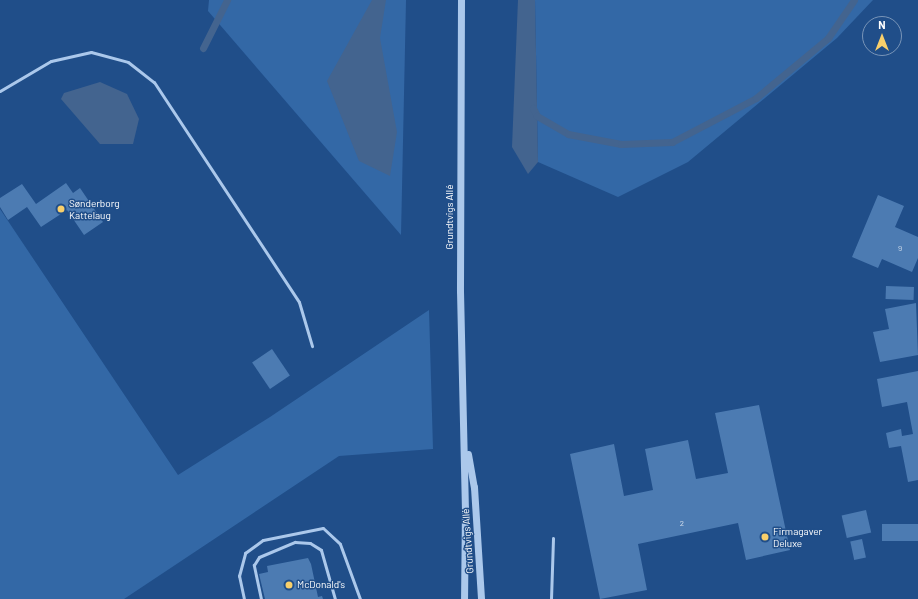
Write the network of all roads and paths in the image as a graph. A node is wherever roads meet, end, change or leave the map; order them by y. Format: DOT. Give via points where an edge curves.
graph roads {
  1 [pos="461,0"];
  2 [pos="0,91"];
  3 [pos="312,346"];
  4 [pos="464,434"];
  5 [pos="553,538"];
  6 [pos="244,599"];
  7 [pos="261,599"];
  8 [pos="335,599"];
  9 [pos="360,599"];
  10 [pos="464,599"];
  11 [pos="481,599"];
  12 [pos="551,599"];
  1 -- 4 [label="street, Grundtvigs Allé" via="460,291"];
  2 -- 3 [label="lane" via="50,60 91,52 128,62 154,82 299,302"];
  4 -- 10 [label="street, Grundtvigs Allé"];
  4 -- 11 [label="street, Grundtvigs Allé" via="474,487"];
  5 -- 12 [label="lane"];
  6 -- 9 [label="lane" via="239,576 245,554 263,540 323,528 340,544"];
  7 -- 8 [label="lane" via="254,565 256,561 259,556 295,542 310,543 321,550"];
}
